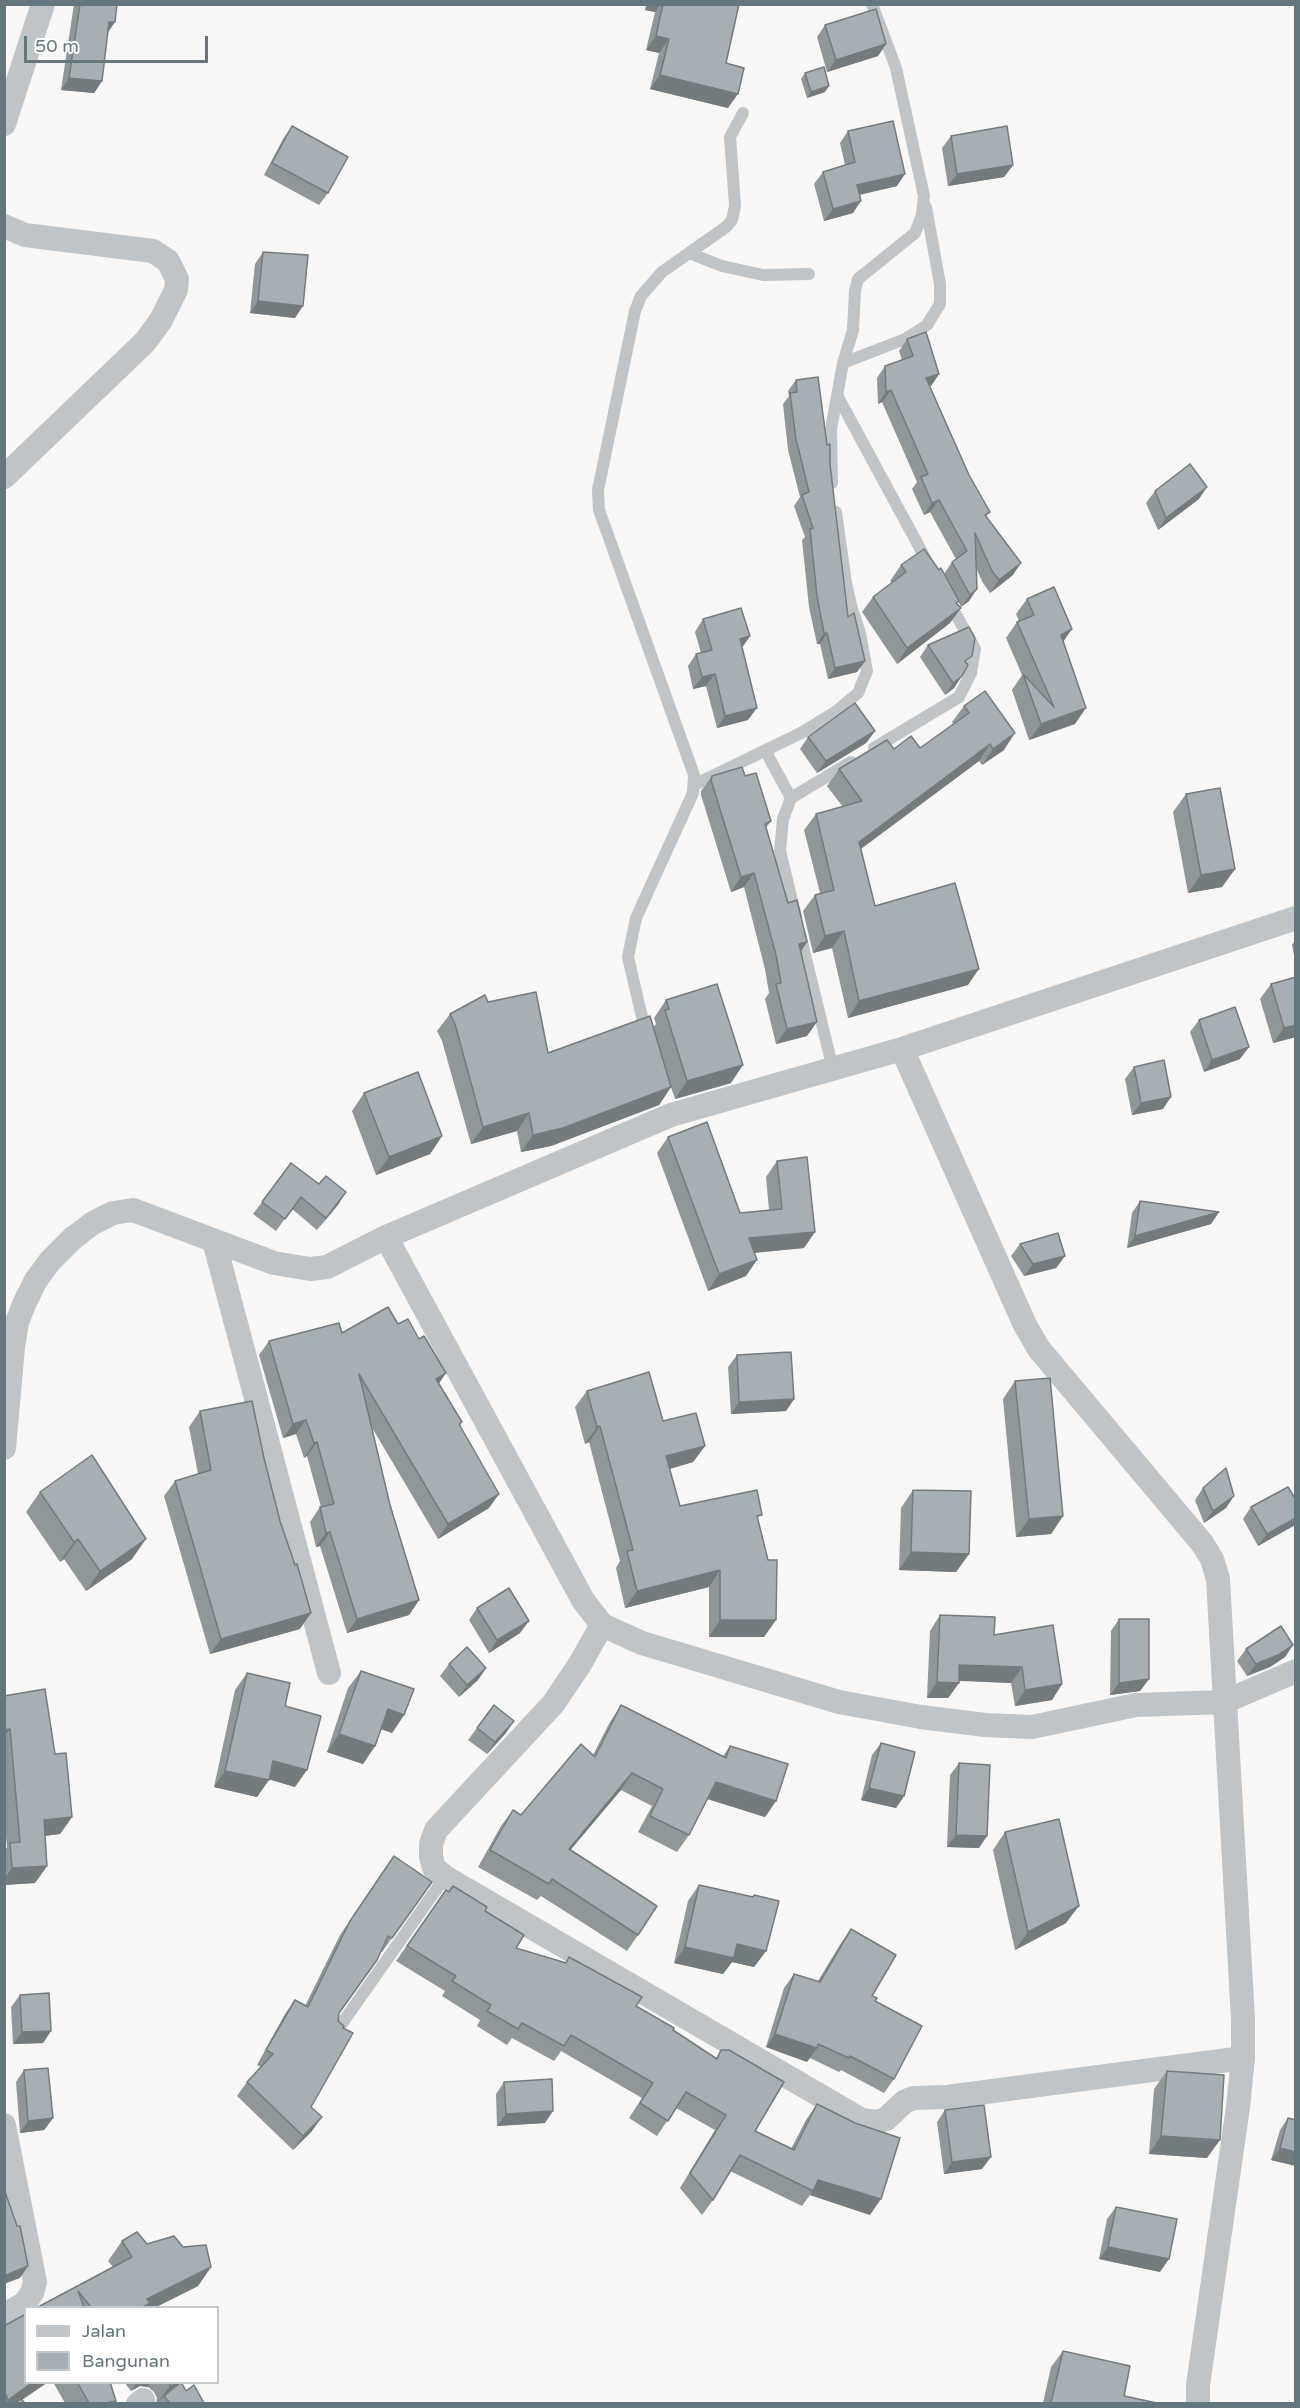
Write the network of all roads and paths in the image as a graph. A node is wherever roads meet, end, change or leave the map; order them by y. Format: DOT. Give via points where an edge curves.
graph roads {
  1 [pos="43,4"];
  2 [pos="872,4"];
  3 [pos="743,112"];
  4 [pos="4,124"];
  5 [pos="924,196"];
  6 [pos="4,226"];
  7 [pos="689,253"];
  8 [pos="808,274"];
  9 [pos="843,363"];
  10 [pos="837,395"];
  11 [pos="4,477"];
  12 [pos="766,752"];
  13 [pos="694,785"];
  14 [pos="791,798"];
  15 [pos="1296,918"];
  16 [pos="651,1049"];
  17 [pos="902,1049"];
  18 [pos="833,1069"];
  19 [pos="386,1237"];
  20 [pos="214,1241"];
  21 [pos="4,1448"];
  22 [pos="602,1625"];
  23 [pos="1296,1671"];
  24 [pos="329,1673"];
  25 [pos="1224,1702"];
  26 [pos="445,1877"];
  27 [pos="336,2032"];
  28 [pos="1243,2058"];
  29 [pos="4,2125"];
  30 [pos="4,2315"];
  31 [pos="1198,2403"];
  1 -- 4 [label="street"];
  2 -- 5 [label="lane" via="896,68"];
  3 -- 7 [label="lane" via="730,137 735,206 732,220"];
  5 -- 9 [label="lane" via="915,232 858,279 853,330"];
  5 -- 9 [label="lane" via="940,304 927,326 905,339"];
  6 -- 11 [label="street" via="25,235 153,251 168,261 177,279 161,321 145,342"];
  7 -- 8 [label="lane" via="763,275"];
  7 -- 13 [label="lane" via="646,288 635,311 597,500 692,767"];
  9 -- 10 [label="lane"];
  10 -- 12 [label="lane" via="831,429 831,474 846,583 867,671 858,693 850,700"];
  10 -- 14 [label="lane" via="975,649 971,673 960,697"];
  12 -- 13 [label="lane"];
  12 -- 14 [label="lane"];
  13 -- 16 [label="lane" via="636,918 627,957"];
  14 -- 18 [label="lane" via="783,819 780,851"];
  15 -- 17 [label="street"];
  17 -- 18 [label="street"];
  17 -- 25 [label="street" via="1039,1349 1212,1559 1218,1579"];
  18 -- 19 [label="street" via="669,1110"];
  19 -- 20 [label="street" via="327,1267 310,1269 274,1263"];
  19 -- 22 [label="street" via="583,1600"];
  20 -- 21 [label="street" via="133,1210 113,1213 73,1238 36,1280 17,1322"];
  20 -- 24 [label="street"];
  22 -- 25 [label="street" via="642,1643 839,1702 985,1725 1032,1727 1136,1705"];
  22 -- 26 [label="street" via="553,1704 436,1830 431,1857 434,1868"];
  23 -- 25 [label="street"];
  25 -- 28 [label="street"];
  26 -- 27 [label="lane"];
  26 -- 28 [label="street" via="862,2120 886,2119 913,2098 947,2097"];
  28 -- 31 [label="street"];
  29 -- 30 [label="street" via="35,2282 24,2304"];
}
